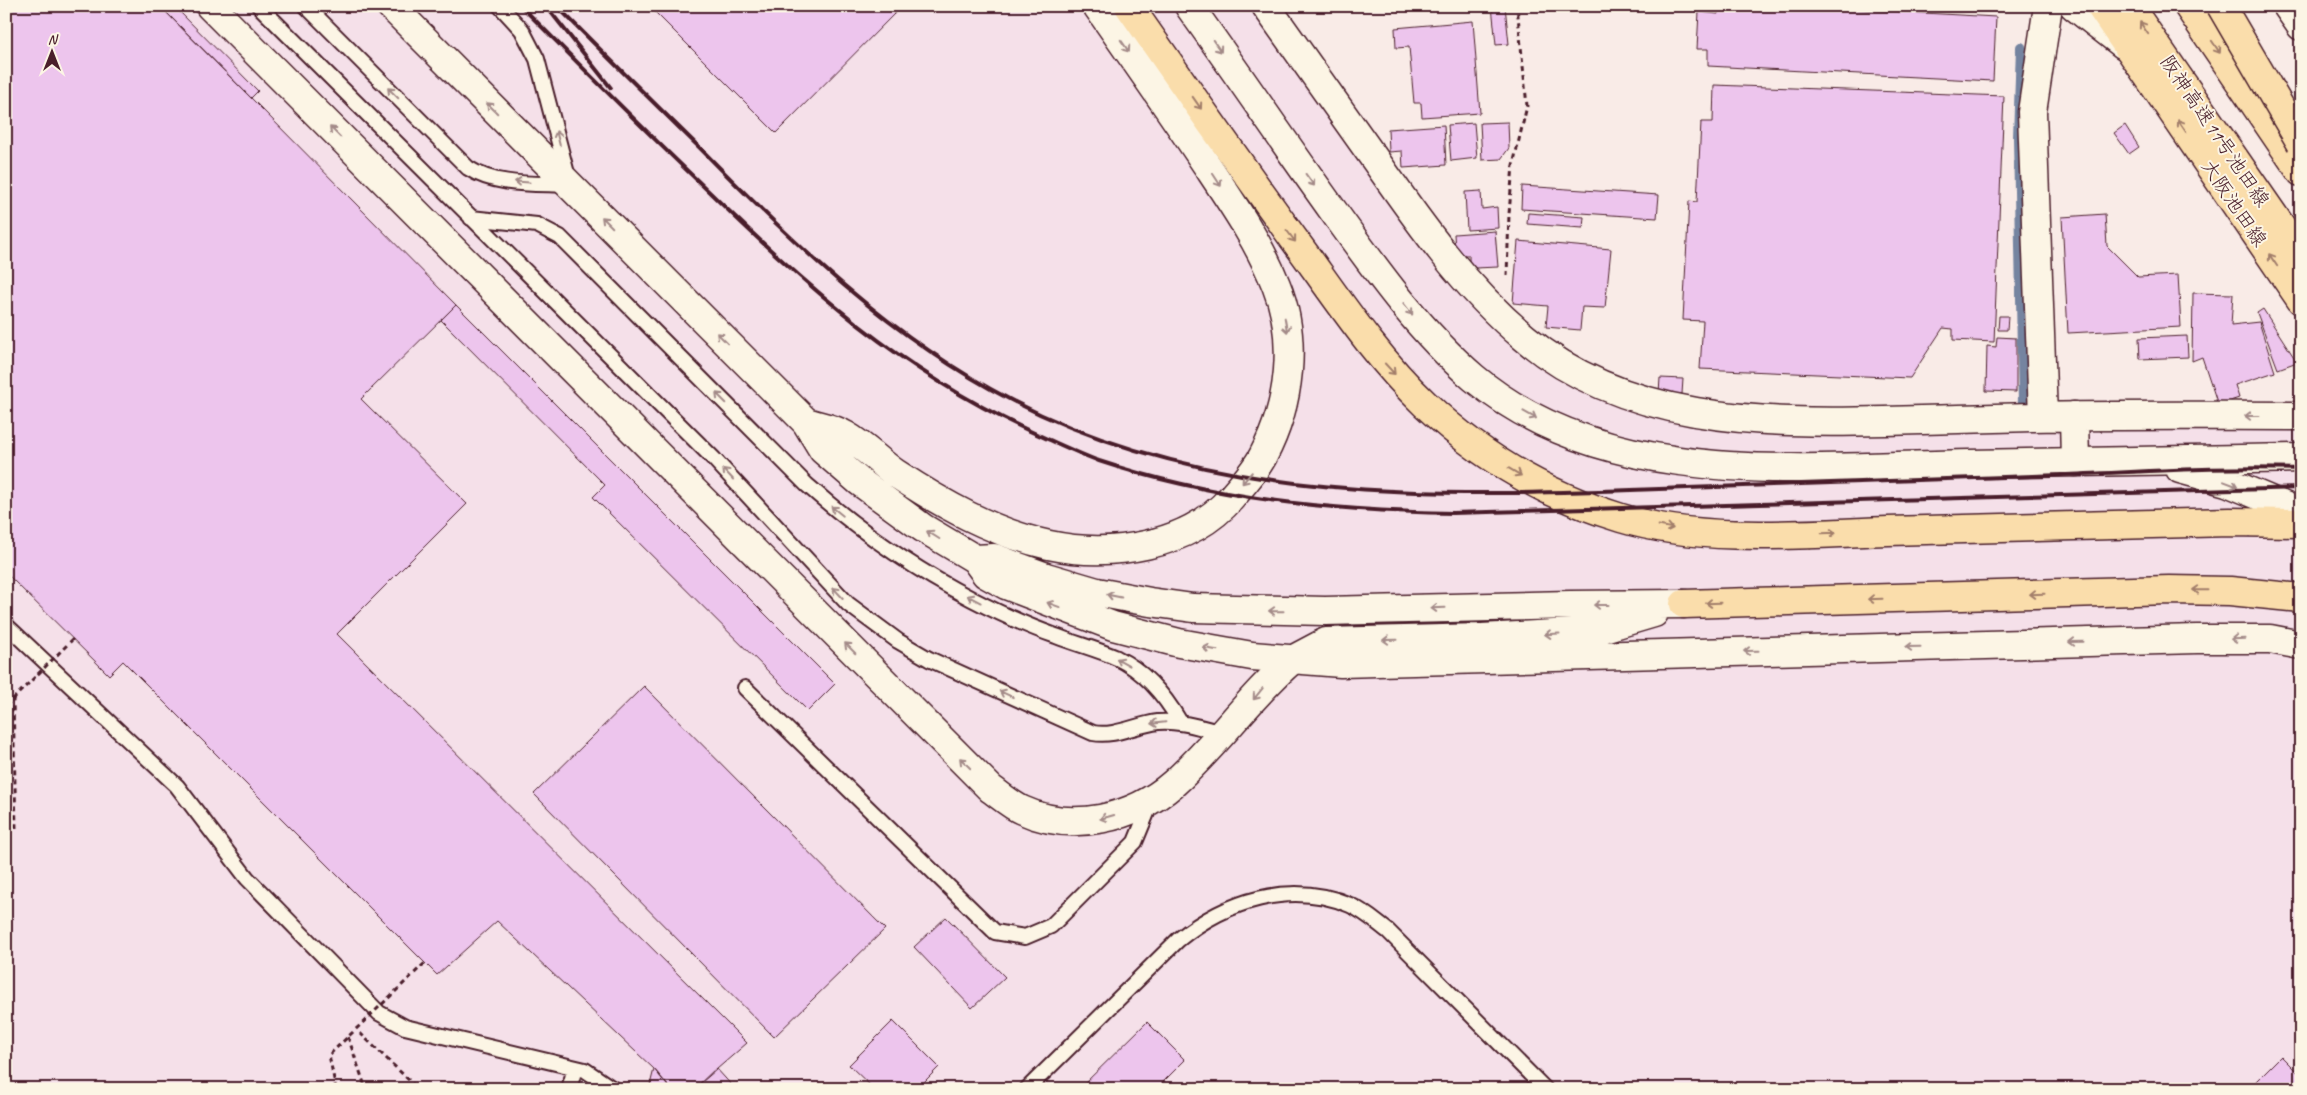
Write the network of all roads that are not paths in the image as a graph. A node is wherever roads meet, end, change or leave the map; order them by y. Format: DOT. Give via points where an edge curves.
graph roads {
  1 [pos="210,6"];
  2 [pos="259,6"];
  3 [pos="306,6"];
  4 [pos="391,6"];
  5 [pos="500,6"];
  6 [pos="1097,6"];
  7 [pos="1129,6"];
  8 [pos="1189,6"];
  9 [pos="1266,6"];
  10 [pos="2048,6"];
  11 [pos="2074,6"];
  12 [pos="2100,6"];
  13 [pos="2130,6"];
  14 [pos="2188,6"];
  15 [pos="2216,6"];
  16 [pos="2221,6"];
  17 [pos="2287,6"];
  18 [pos="2301,26"];
  19 [pos="2131,51"];
  20 [pos="2301,130"];
  21 [pos="2301,143"];
  22 [pos="2301,172"];
  23 [pos="570,185"];
  24 [pos="472,218"];
  25 [pos="2301,256"];
  26 [pos="2301,300"];
  27 [pos="2074,416"];
  28 [pos="2301,416"];
  29 [pos="2043,417"];
  30 [pos="806,422"];
  31 [pos="2301,458"];
  32 [pos="2150,461"];
  33 [pos="2075,462"];
  34 [pos="2301,513"];
  35 [pos="2301,523"];
  36 [pos="975,559"];
  37 [pos="2301,598"];
  38 [pos="1684,604"];
  39 [pos="6,625"];
  40 [pos="2296,640"];
  41 [pos="1292,660"];
  42 [pos="746,688"];
  43 [pos="1180,722"];
  44 [pos="1223,733"];
  45 [pos="1153,797"];
  46 [pos="575,1068"];
  47 [pos="569,1089"];
  48 [pos="613,1089"];
  49 [pos="1027,1089"];
  50 [pos="1545,1089"];
  45 -- 1 [label="street, one-way" via="1120,813 1093,821 1063,822 1021,810 990,789"];
  2 -- 24 [label="lane"];
  23 -- 3 [label="lane, one-way" via="500,180 478,175"];
  23 -- 4 [label="street, one-way"];
  23 -- 5 [label="lane, one-way" via="537,59 522,30"];
  6 -- 30 [label="street, one-way" via="1230,201 1278,287 1288,335 1287,385 1279,419 1263,457 1228,502 1197,524 1164,540 1134,548 1067,548 1032,541 982,522 921,490 844,434"];
  7 -- 35 [label="main road, one-way" via="1384,361 1428,407 1475,447 1541,487 1622,518 1679,530 1769,533"];
  8 -- 33 [label="street, one-way" via="1363,254 1413,316 1474,378 1540,420 1578,437 1627,452 1712,465"];
  9 -- 29 [label="street" via="1436,244 1503,318 1527,340 1567,367 1634,398 1736,419 1812,423"];
  10 -- 29 [label="street" via="2032,112"];
  11 -- 19 [label="street"];
  12 -- 19 [label="main road, 大阪池田線"];
  25 -- 13 [label="main road, 阪神高速11号池田線, one-way"];
  14 -- 22 [label="main road, one-way"];
  15 -- 20 [label="main road"];
  16 -- 21 [label="main road, bridge"];
  17 -- 18 [label="street"];
  26 -- 19 [label="main road, 大阪池田線, one-way"];
  30 -- 23 [label="street, one-way"];
  43 -- 24 [label="lane, one-way" via="1161,693 1130,665 1030,626 970,598 894,553 836,510 807,485 560,237 537,225"];
  43 -- 24 [label="lane, one-way" via="1145,724 1104,735 1093,733 929,658 873,624 848,604 714,459"];
  28 -- 27 [label="street, one-way"];
  27 -- 29 [label="street"];
  27 -- 33 [label="street"];
  36 -- 30 [label="street, one-way" via="923,528 860,482 823,450"];
  31 -- 32 [label="street"];
  32 -- 33 [label="street"];
  32 -- 34 [label="street, one-way" via="2227,482"];
  38 -- 36 [label="street, one-way" via="1325,611 1193,608 1097,592 994,558"];
  41 -- 36 [label="street, one-way" via="1179,643 1113,626 1006,585 986,574"];
  37 -- 38 [label="main road, one-way" via="2230,591 2169,590"];
  38 -- 41 [label="street, one-way" via="1590,632 1326,642"];
  39 -- 46 [label="lane" via="177,786 247,878 380,1013 405,1027"];
  40 -- 41 [label="street, one-way" via="2197,639 1463,661 1341,663"];
  41 -- 44 [label="street, one-way" via="1269,680"];
  42 -- 45 [label="lane" via="995,932 1025,937 1051,926 1136,842"];
  43 -- 44 [label="lane"];
  44 -- 45 [label="street" via="1173,784"];
  46 -- 47 [label="lane"];
  46 -- 48 [label="lane" via="585,1070"];
  49 -- 50 [label="lane" via="1197,925 1239,904 1271,895 1294,894 1350,905 1380,925"];
}
